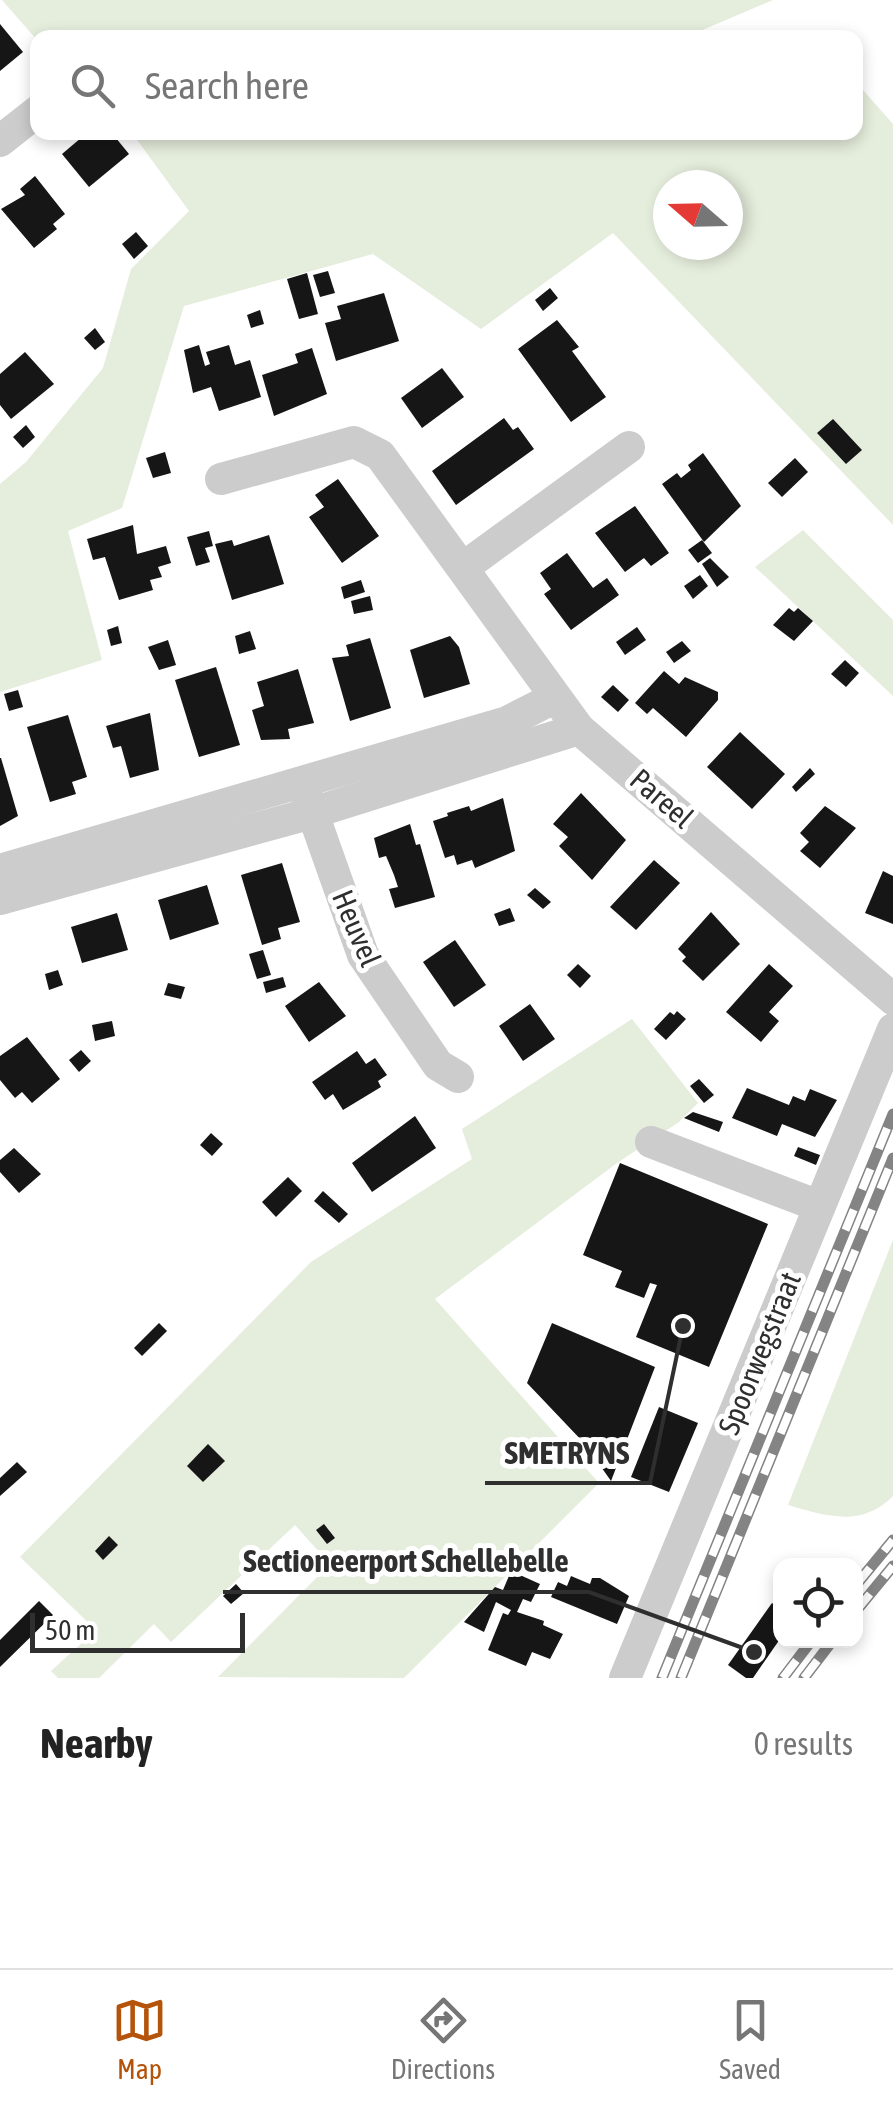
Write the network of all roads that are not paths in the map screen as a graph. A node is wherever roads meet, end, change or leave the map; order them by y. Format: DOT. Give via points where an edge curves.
graph roads {
  1 [pos="30,117"];
  2 [pos="0,141"];
  3 [pos="628,447"];
  4 [pos="221,480"];
  5 [pos="464,567"];
  6 [pos="554,698"];
  7 [pos="579,729"];
  8 [pos="302,779"];
  9 [pos="312,813"];
  10 [pos="80,861"];
  11 [pos="0,870"];
  12 [pos="0,899"];
  13 [pos="893,998"];
  14 [pos="893,1028"];
  15 [pos="458,1078"];
  16 [pos="651,1142"];
  17 [pos="819,1206"];
  18 [pos="625,1678"];
  1 -- 2 [label="street"];
  3 -- 5 [label="street"];
  4 -- 5 [label="street, Pareel" via="354,442 380,455"];
  5 -- 6 [label="street, Pareel"];
  6 -- 7 [label="street, Pareel"];
  6 -- 8 [label="street" via="506,722"];
  7 -- 9 [label="street"];
  7 -- 13 [label="street, Pareel"];
  8 -- 9 [label="street, Heuvel"];
  8 -- 10 [label="street"];
  9 -- 10 [label="street"];
  9 -- 15 [label="street, Heuvel" via="363,956 438,1065"];
  10 -- 11 [label="street"];
  10 -- 12 [label="street"];
  14 -- 17 [label="street, Spoorwegstraat"];
  16 -- 17 [label="street"];
  17 -- 18 [label="street, Spoorwegstraat"];
}
